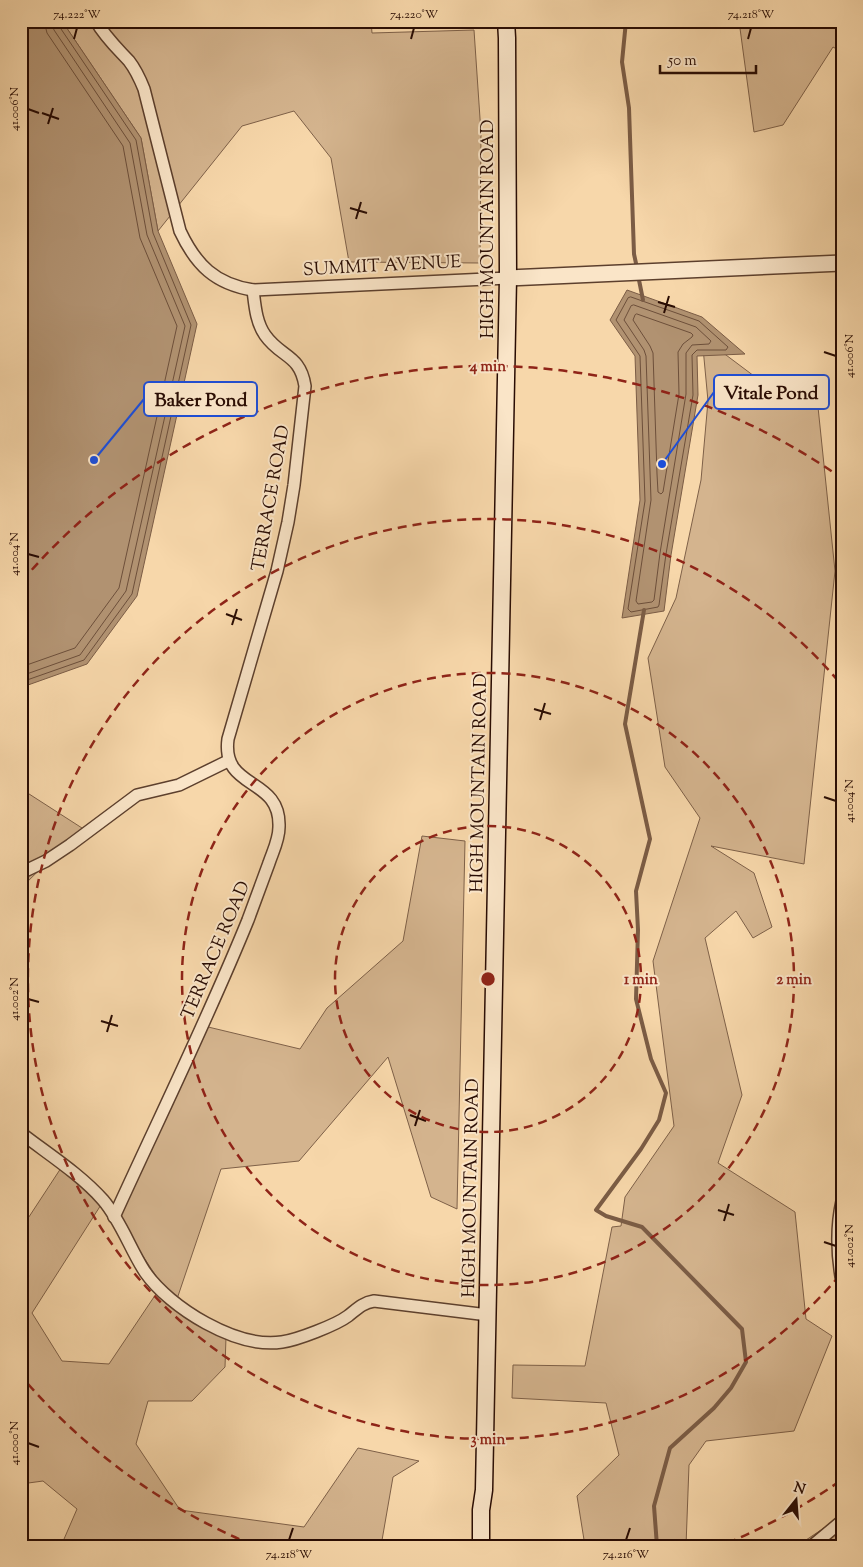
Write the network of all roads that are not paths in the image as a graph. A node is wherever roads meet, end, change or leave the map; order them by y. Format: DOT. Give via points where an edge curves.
graph roads {
  1 [pos="96,21"];
  2 [pos="506,21"];
  3 [pos="842,263"];
  4 [pos="508,278"];
  5 [pos="253,290"];
  6 [pos="228,761"];
  7 [pos="21,873"];
  8 [pos="21,1133"];
  9 [pos="842,1200"];
  10 [pos="114,1217"];
  11 [pos="842,1282"];
  12 [pos="488,1315"];
  13 [pos="842,1521"];
  14 [pos="480,1546"];
  15 [pos="812,1546"];
  1 -- 5 [label="street, SUMMIT AVENUE" via="129,62 144,89 180,231 187,246 209,273 239,288"];
  2 -- 4 [label="main road, HIGH MOUNTAIN ROAD"];
  3 -- 4 [label="street, SUMMIT AVENUE"];
  4 -- 5 [label="street, SUMMIT AVENUE"];
  4 -- 12 [label="main road, HIGH MOUNTAIN ROAD"];
  5 -- 6 [label="street, TERRACE ROAD" via="259,324 275,346 299,366 305,386 288,522 228,739"];
  6 -- 7 [label="street" via="179,785 138,795 70,846"];
  6 -- 10 [label="street, TERRACE ROAD" via="233,770 263,790 272,801 277,812 278,838 234,954"];
  8 -- 10 [label="street" via="92,1188"];
  9 -- 11 [label="street" via="837,1237"];
  10 -- 12 [label="street" via="145,1271 164,1293 200,1320 241,1337 280,1343 295,1340 340,1321 365,1302 374,1300"];
  12 -- 14 [label="main road, HIGH MOUNTAIN ROAD"];
  13 -- 15 [label="street"];
}
